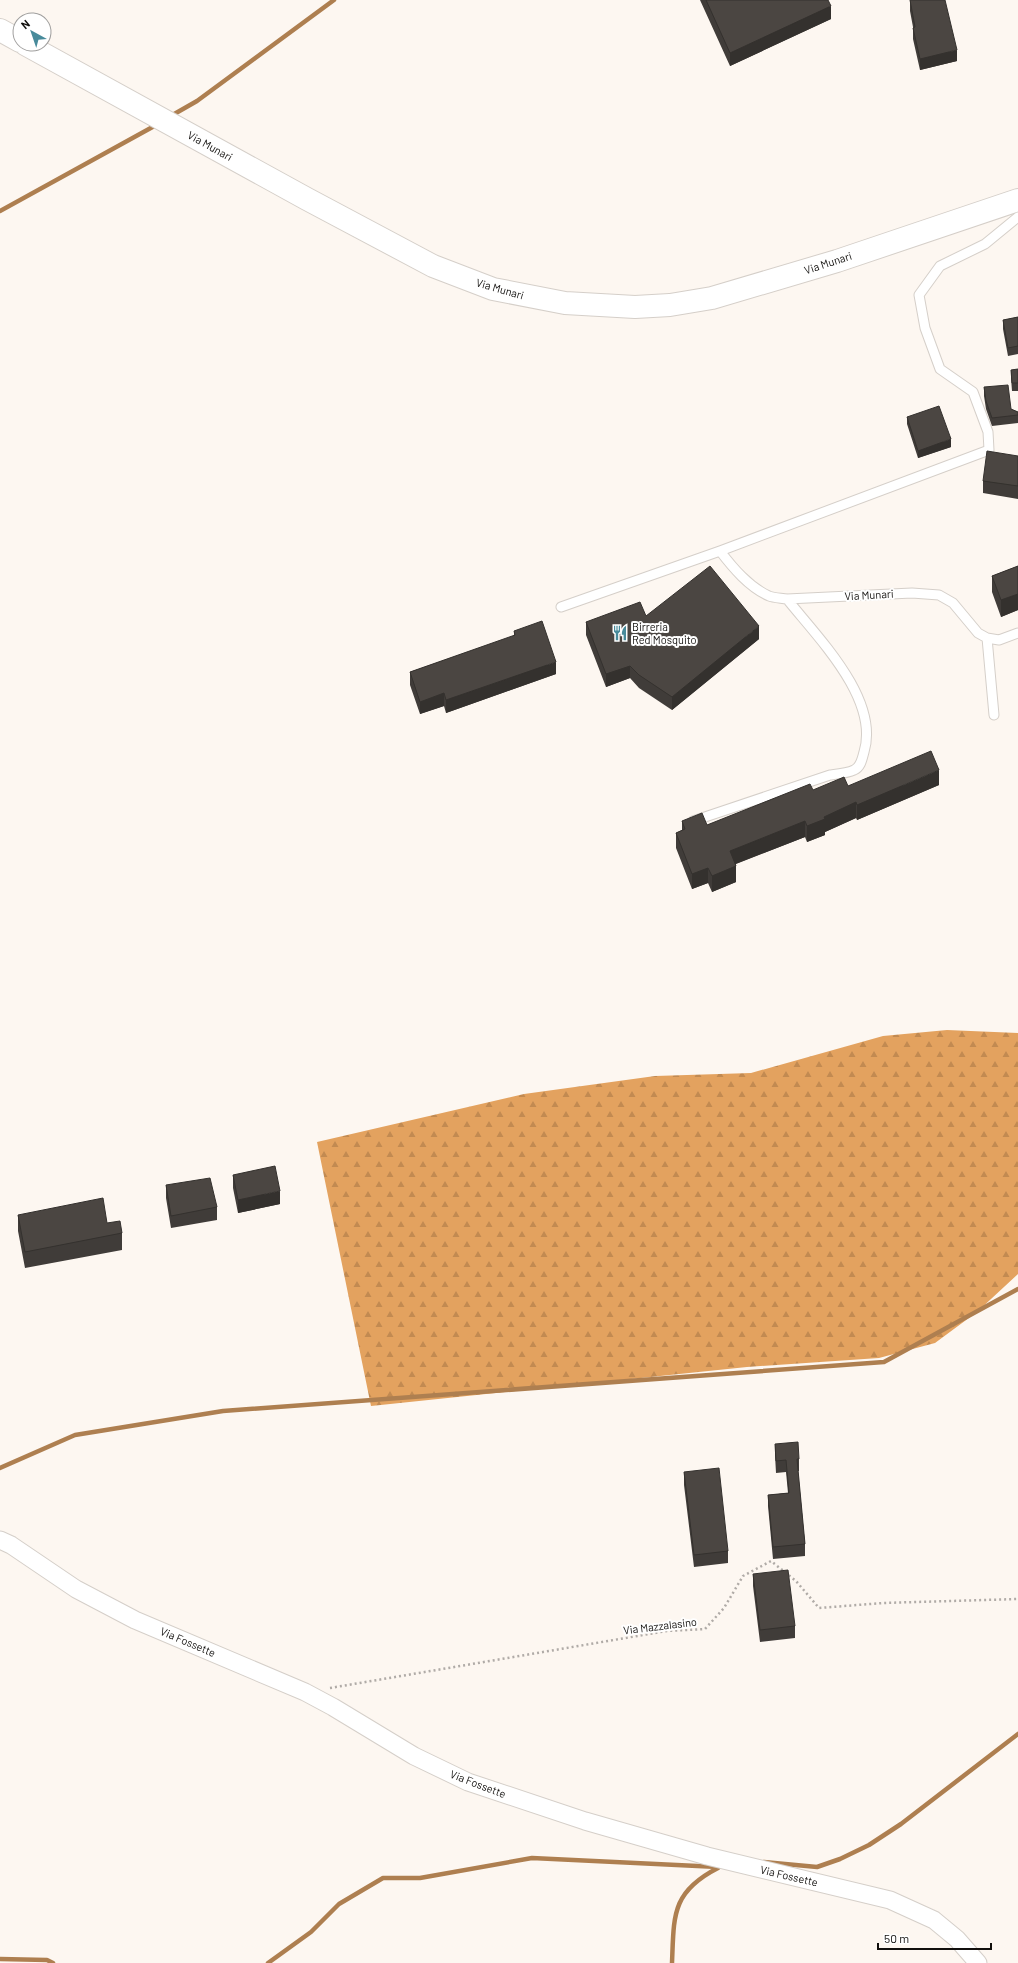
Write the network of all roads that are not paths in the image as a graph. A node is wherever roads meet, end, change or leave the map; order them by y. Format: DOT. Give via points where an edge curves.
graph roads {
  1 [pos="0,30"];
  2 [pos="12,37"];
  3 [pos="40,52"];
  4 [pos="1018,200"];
  5 [pos="1018,217"];
  6 [pos="720,551"];
  7 [pos="787,599"];
  8 [pos="560,607"];
  9 [pos="1018,634"];
  10 [pos="987,638"];
  11 [pos="994,715"];
  12 [pos="693,821"];
  13 [pos="0,1540"];
  14 [pos="978,1963"];
  1 -- 2 [label="main road"];
  3 -- 4 [label="main road, Via Munari" via="383,240 448,272 493,289 529,297 618,307 656,306 712,298"];
  5 -- 6 [label="lane" via="985,244 940,266 919,294 925,328 940,369 974,392 988,432 989,450"];
  6 -- 7 [label="lane, Via Munari" via="749,582 769,596"];
  6 -- 8 [label="lane"];
  7 -- 10 [label="lane, Via Munari" via="912,593 940,595 953,603 978,632"];
  7 -- 12 [label="lane" via="846,672 863,708 867,742 860,765 854,770 830,775"];
  9 -- 10 [label="lane" via="999,640"];
  10 -- 11 [label="lane"];
  13 -- 14 [label="street, Via Fossette" via="76,1589 135,1620 304,1692 414,1756 468,1782 585,1821 699,1854 890,1900 934,1920 957,1939"];
}
